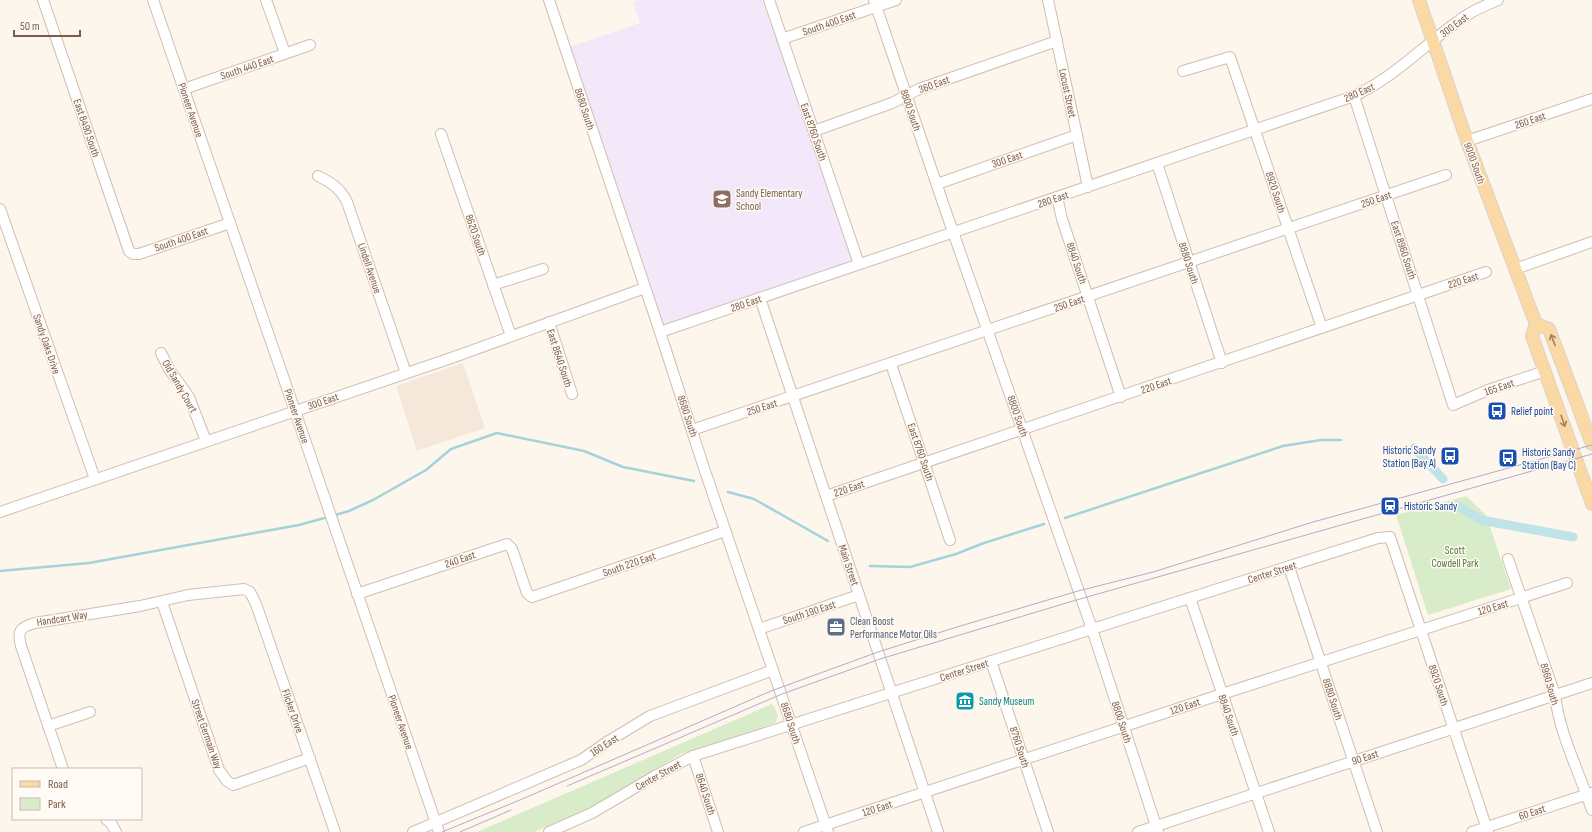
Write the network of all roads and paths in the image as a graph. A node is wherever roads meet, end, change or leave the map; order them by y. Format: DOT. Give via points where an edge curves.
graph roads {
  1 [pos="43,0"];
  2 [pos="153,0"];
  3 [pos="266,0"];
  4 [pos="549,0"];
  5 [pos="769,0"];
  6 [pos="896,0"];
  7 [pos="1048,0"];
  8 [pos="1419,0"];
  9 [pos="1498,0"];
  10 [pos="875,3"];
  11 [pos="782,39"];
  12 [pos="1056,41"];
  13 [pos="1433,42"];
  14 [pos="310,45"];
  15 [pos="285,53"];
  16 [pos="1183,71"];
  17 [pos="184,89"];
  18 [pos="906,95"];
  19 [pos="1354,96"];
  20 [pos="1592,98"];
  21 [pos="1255,130"];
  22 [pos="814,131"];
  23 [pos="440,134"];
  24 [pos="1077,135"];
  25 [pos="1467,141"];
  26 [pos="1157,163"];
  27 [pos="1446,175"];
  28 [pos="318,176"];
  29 [pos="937,184"];
  30 [pos="1088,187"];
  31 [pos="1387,195"];
  32 [pos="1057,197"];
  33 [pos="0,209"];
  34 [pos="230,223"];
  35 [pos="1288,229"];
  36 [pos="954,232"];
  37 [pos="1592,242"];
  38 [pos="133,254"];
  39 [pos="1189,263"];
  40 [pos="859,264"];
  41 [pos="543,269"];
  42 [pos="1515,269"];
  43 [pos="1486,272"];
  44 [pos="493,285"];
  45 [pos="645,288"];
  46 [pos="1418,295"];
  47 [pos="1088,297"];
  48 [pos="760,298"];
  49 [pos="548,322"];
  50 [pos="1536,324"];
  51 [pos="1322,328"];
  52 [pos="988,331"];
  53 [pos="660,332"];
  54 [pos="511,336"];
  55 [pos="161,353"];
  56 [pos="1222,363"];
  57 [pos="891,364"];
  58 [pos="1545,371"];
  59 [pos="406,373"];
  60 [pos="572,394"];
  61 [pos="793,397"];
  62 [pos="1121,397"];
  63 [pos="1453,405"];
  64 [pos="296,411"];
  65 [pos="692,430"];
  66 [pos="1023,430"];
  67 [pos="206,441"];
  68 [pos="1592,444"];
  69 [pos="924,462"];
  70 [pos="95,479"];
  71 [pos="826,496"];
  72 [pos="1592,504"];
  73 [pos="0,512"];
  74 [pos="726,531"];
  75 [pos="1390,537"];
  76 [pos="950,540"];
  77 [pos="1508,558"];
  78 [pos="1289,567"];
  79 [pos="1567,583"];
  80 [pos="250,592"];
  81 [pos="357,594"];
  82 [pos="859,595"];
  83 [pos="532,597"];
  84 [pos="1190,598"];
  85 [pos="1522,598"];
  86 [pos="162,602"];
  87 [pos="759,629"];
  88 [pos="1092,629"];
  89 [pos="1421,629"];
  90 [pos="991,661"];
  91 [pos="1321,662"];
  92 [pos="773,670"];
  93 [pos="1592,683"];
  94 [pos="892,693"];
  95 [pos="1222,694"];
  96 [pos="1555,695"];
  97 [pos="90,712"];
  98 [pos="792,725"];
  99 [pos="48,726"];
  100 [pos="1124,727"];
  101 [pos="1454,728"];
  102 [pos="693,756"];
  103 [pos="310,758"];
  104 [pos="1024,760"];
  105 [pos="1354,761"];
  106 [pos="63,768"];
  107 [pos="925,792"];
  108 [pos="1256,793"];
  109 [pos="1589,794"];
  110 [pos="1592,810"];
  111 [pos="438,827"];
  112 [pos="826,828"];
  113 [pos="1157,829"];
  114 [pos="1487,830"];
  115 [pos="335,832"];
  116 [pos="413,832"];
  117 [pos="549,832"];
  118 [pos="718,832"];
  119 [pos="804,832"];
  120 [pos="938,832"];
  121 [pos="1048,832"];
  122 [pos="1138,832"];
  123 [pos="1269,832"];
  124 [pos="1377,832"];
  125 [pos="1472,832"];
  1 -- 38 [label="street, East 8490 South" via="129,251"];
  2 -- 17 [label="street, Pioneer Avenue"];
  3 -- 15 [label="street"];
  4 -- 45 [label="street, 8680 South"];
  5 -- 11 [label="street, East 8760 South"];
  6 -- 10 [label="street, South 400 East"];
  7 -- 12 [label="street, Locust Street"];
  8 -- 13 [label="main road, 9000 South"];
  9 -- 13 [label="street, 300 East" via="1468,14"];
  10 -- 11 [label="street, South 400 East"];
  10 -- 18 [label="street, 8800 South"];
  11 -- 22 [label="street, East 8760 South"];
  12 -- 18 [label="street, 360 East"];
  12 -- 24 [label="street, Locust Street"];
  13 -- 19 [label="street, 280 East" via="1386,79"];
  13 -- 25 [label="main road, 9000 South"];
  14 -- 15 [label="street, South 440 East"];
  15 -- 17 [label="street, South 440 East"];
  16 -- 21 [label="street, 8920 South" via="1230,57"];
  17 -- 34 [label="street, Pioneer Avenue"];
  18 -- 22 [label="street, 360 East" via="892,104"];
  18 -- 29 [label="street, 8800 South"];
  19 -- 21 [label="street, 280 East"];
  19 -- 31 [label="street, East 8960 South"];
  20 -- 25 [label="street, 260 East"];
  21 -- 26 [label="street, 280 East"];
  21 -- 35 [label="street, 8920 South"];
  22 -- 40 [label="street, East 8760 South"];
  23 -- 44 [label="street, 8620 South"];
  24 -- 29 [label="street, 300 East"];
  24 -- 30 [label="street, Locust Street"];
  25 -- 42 [label="main road, 9000 South"];
  26 -- 30 [label="street, 280 East"];
  26 -- 39 [label="street, 8880 South"];
  27 -- 31 [label="street, 250 East"];
  28 -- 59 [label="street, Lindell Avenue" via="332,183 342,192 347,202"];
  29 -- 36 [label="street, 8800 South"];
  30 -- 32 [label="street, 280 East"];
  31 -- 35 [label="street, 250 East"];
  31 -- 46 [label="street, East 8960 South"];
  32 -- 36 [label="street, 280 East"];
  32 -- 47 [label="street, 8840 South"];
  33 -- 70 [label="street, Sandy Oaks Drive"];
  34 -- 38 [label="street, South 400 East"];
  34 -- 64 [label="street, Pioneer Avenue"];
  35 -- 39 [label="street, 250 East"];
  35 -- 51 [label="street, 8920 South"];
  36 -- 40 [label="street, 280 East"];
  36 -- 52 [label="street, 8800 South"];
  37 -- 42 [label="street"];
  39 -- 47 [label="street, 250 East"];
  39 -- 56 [label="street, 8880 South"];
  40 -- 48 [label="street, 280 East"];
  41 -- 44 [label="street"];
  42 -- 50 [label="main road, 9000 South"];
  43 -- 46 [label="street, 220 East"];
  44 -- 54 [label="street, 8620 South"];
  45 -- 49 [label="street, 300 East"];
  45 -- 53 [label="street, 8680 South"];
  46 -- 51 [label="street, 220 East"];
  46 -- 63 [label="street, East 8960 South"];
  47 -- 52 [label="street, 250 East"];
  47 -- 62 [label="street, 8840 South"];
  48 -- 53 [label="street, 280 East"];
  48 -- 61 [label="street, Main Street"];
  49 -- 54 [label="street, 300 East"];
  49 -- 60 [label="street, East 8640 South"];
  50 -- 58 [label="main road, 9000 South" via="1532,336"];
  68 -- 50 [label="main road, one-way" via="1549,329"];
  51 -- 56 [label="street, 220 East"];
  52 -- 57 [label="street, 250 East"];
  52 -- 66 [label="street, 8800 South"];
  53 -- 65 [label="street, 8680 South"];
  54 -- 59 [label="street, 300 East"];
  55 -- 67 [label="street, Old Sandy Court" via="189,397"];
  56 -- 62 [label="street, 220 East"];
  57 -- 61 [label="street, 250 East"];
  57 -- 69 [label="street, East 8760 South"];
  58 -- 63 [label="street, 165 East" via="1482,392"];
  58 -- 72 [label="main road, 9000 South, one-way"];
  59 -- 64 [label="street, 300 East"];
  61 -- 65 [label="street, 250 East"];
  61 -- 71 [label="street, Main Street"];
  62 -- 66 [label="street, 220 East"];
  64 -- 67 [label="street, 300 East"];
  64 -- 81 [label="street, Pioneer Avenue"];
  65 -- 74 [label="street, 8680 South"];
  66 -- 69 [label="street, 220 East"];
  66 -- 88 [label="street, 8800 South"];
  67 -- 70 [label="street, 300 East"];
  69 -- 71 [label="street, 220 East"];
  69 -- 76 [label="street, East 8760 South"];
  70 -- 73 [label="street, 300 East"];
  71 -- 82 [label="street, Main Street"];
  74 -- 83 [label="street, South 220 East"];
  74 -- 87 [label="street, 8680 South"];
  75 -- 78 [label="street, Center Street" via="1378,538"];
  75 -- 89 [label="street, 8920 South"];
  77 -- 85 [label="street, 8960 South"];
  78 -- 84 [label="street, Center Street"];
  78 -- 91 [label="street, 8880 South"];
  79 -- 85 [label="street, 120 East"];
  80 -- 86 [label="street, Handcart Way" via="237,589"];
  80 -- 103 [label="street, Flicker Drive"];
  81 -- 83 [label="street, 240 East" via="507,544 512,549 526,593"];
  81 -- 111 [label="street, Pioneer Avenue"];
  82 -- 87 [label="street, South 190 East"];
  82 -- 94 [label="street, Main Street"];
  84 -- 88 [label="street, Center Street"];
  84 -- 95 [label="street, 8840 South"];
  85 -- 89 [label="street, 120 East"];
  85 -- 96 [label="street, 8960 South"];
  86 -- 99 [label="street, Handcart Way" via="35,623 20,630 21,646"];
  86 -- 103 [label="street, Street Germain Way" via="219,770 227,781 234,785"];
  87 -- 92 [label="street, 8680 South"];
  88 -- 90 [label="street, Center Street"];
  88 -- 100 [label="street, 8800 South"];
  89 -- 91 [label="street, 120 East"];
  89 -- 101 [label="street, 8920 South"];
  90 -- 94 [label="street, Center Street"];
  90 -- 104 [label="street, 8760 South"];
  91 -- 95 [label="street, 120 East"];
  91 -- 105 [label="street, 8880 South"];
  92 -- 98 [label="street, 8680 South"];
  92 -- 111 [label="street, 160 East" via="650,716 581,760"];
  93 -- 96 [label="street, 90 East"];
  94 -- 98 [label="street, Center Street"];
  94 -- 107 [label="street, Main Street"];
  95 -- 100 [label="street, 120 East"];
  95 -- 108 [label="street, 8840 South"];
  96 -- 101 [label="street, 90 East"];
  96 -- 109 [label="street, 8960 South" via="1556,708"];
  97 -- 99 [label="street"];
  98 -- 102 [label="street, Center Street"];
  98 -- 112 [label="street, 8680 South"];
  99 -- 106 [label="street, Handcart Way"];
  100 -- 104 [label="street, 120 East"];
  100 -- 113 [label="street, 8800 South"];
  101 -- 105 [label="street, 90 East"];
  101 -- 114 [label="street, 8920 South"];
  102 -- 117 [label="street, Center Street" via="592,812"];
  102 -- 118 [label="street, 8640 South"];
  103 -- 115 [label="street, Flicker Drive"];
  104 -- 107 [label="street, 120 East"];
  104 -- 121 [label="street, 8760 South"];
  105 -- 108 [label="street, 90 East"];
  105 -- 124 [label="street, 8880 South"];
  107 -- 112 [label="street, 120 East"];
  107 -- 120 [label="street, Main Street"];
  108 -- 113 [label="street, 90 East"];
  108 -- 123 [label="street, 8840 South"];
  109 -- 110 [label="street, 8960 South"];
  109 -- 114 [label="street, 60 East"];
  111 -- 116 [label="street, 160 East"];
  112 -- 119 [label="street, 120 East"];
  113 -- 122 [label="street, 90 East"];
  114 -- 125 [label="street, 60 East"];
}
